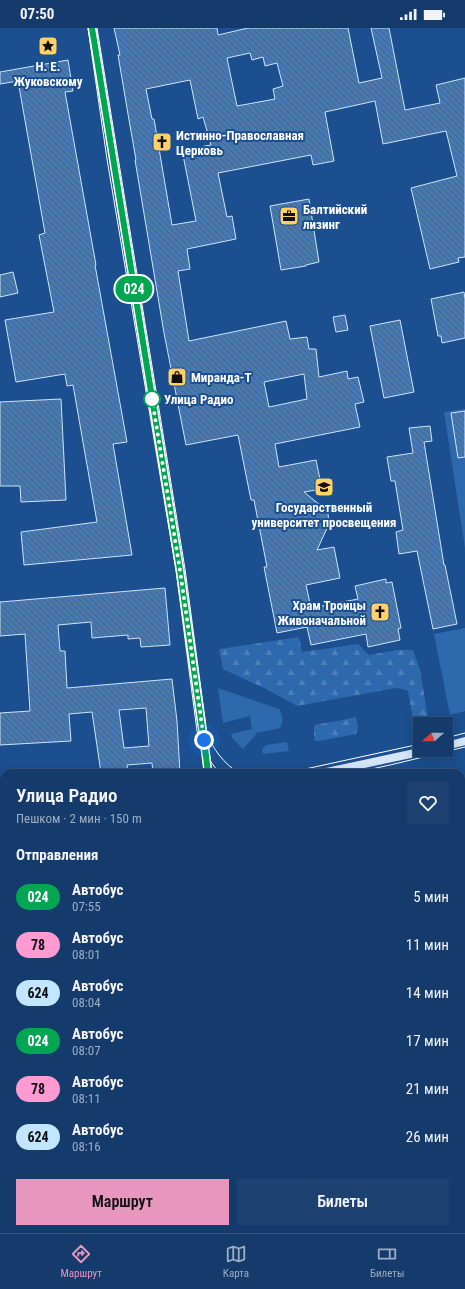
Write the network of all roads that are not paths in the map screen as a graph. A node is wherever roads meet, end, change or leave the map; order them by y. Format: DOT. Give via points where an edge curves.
graph roads {
  1 [pos="92,28"];
  2 [pos="465,741"];
  3 [pos="453,744"];
  4 [pos="413,753"];
  5 [pos="208,769"];
  6 [pos="341,769"];
  1 -- 5 [label="street" via="180,570"];
  2 -- 3 [label="street"];
  4 -- 6 [label="street"];
}
